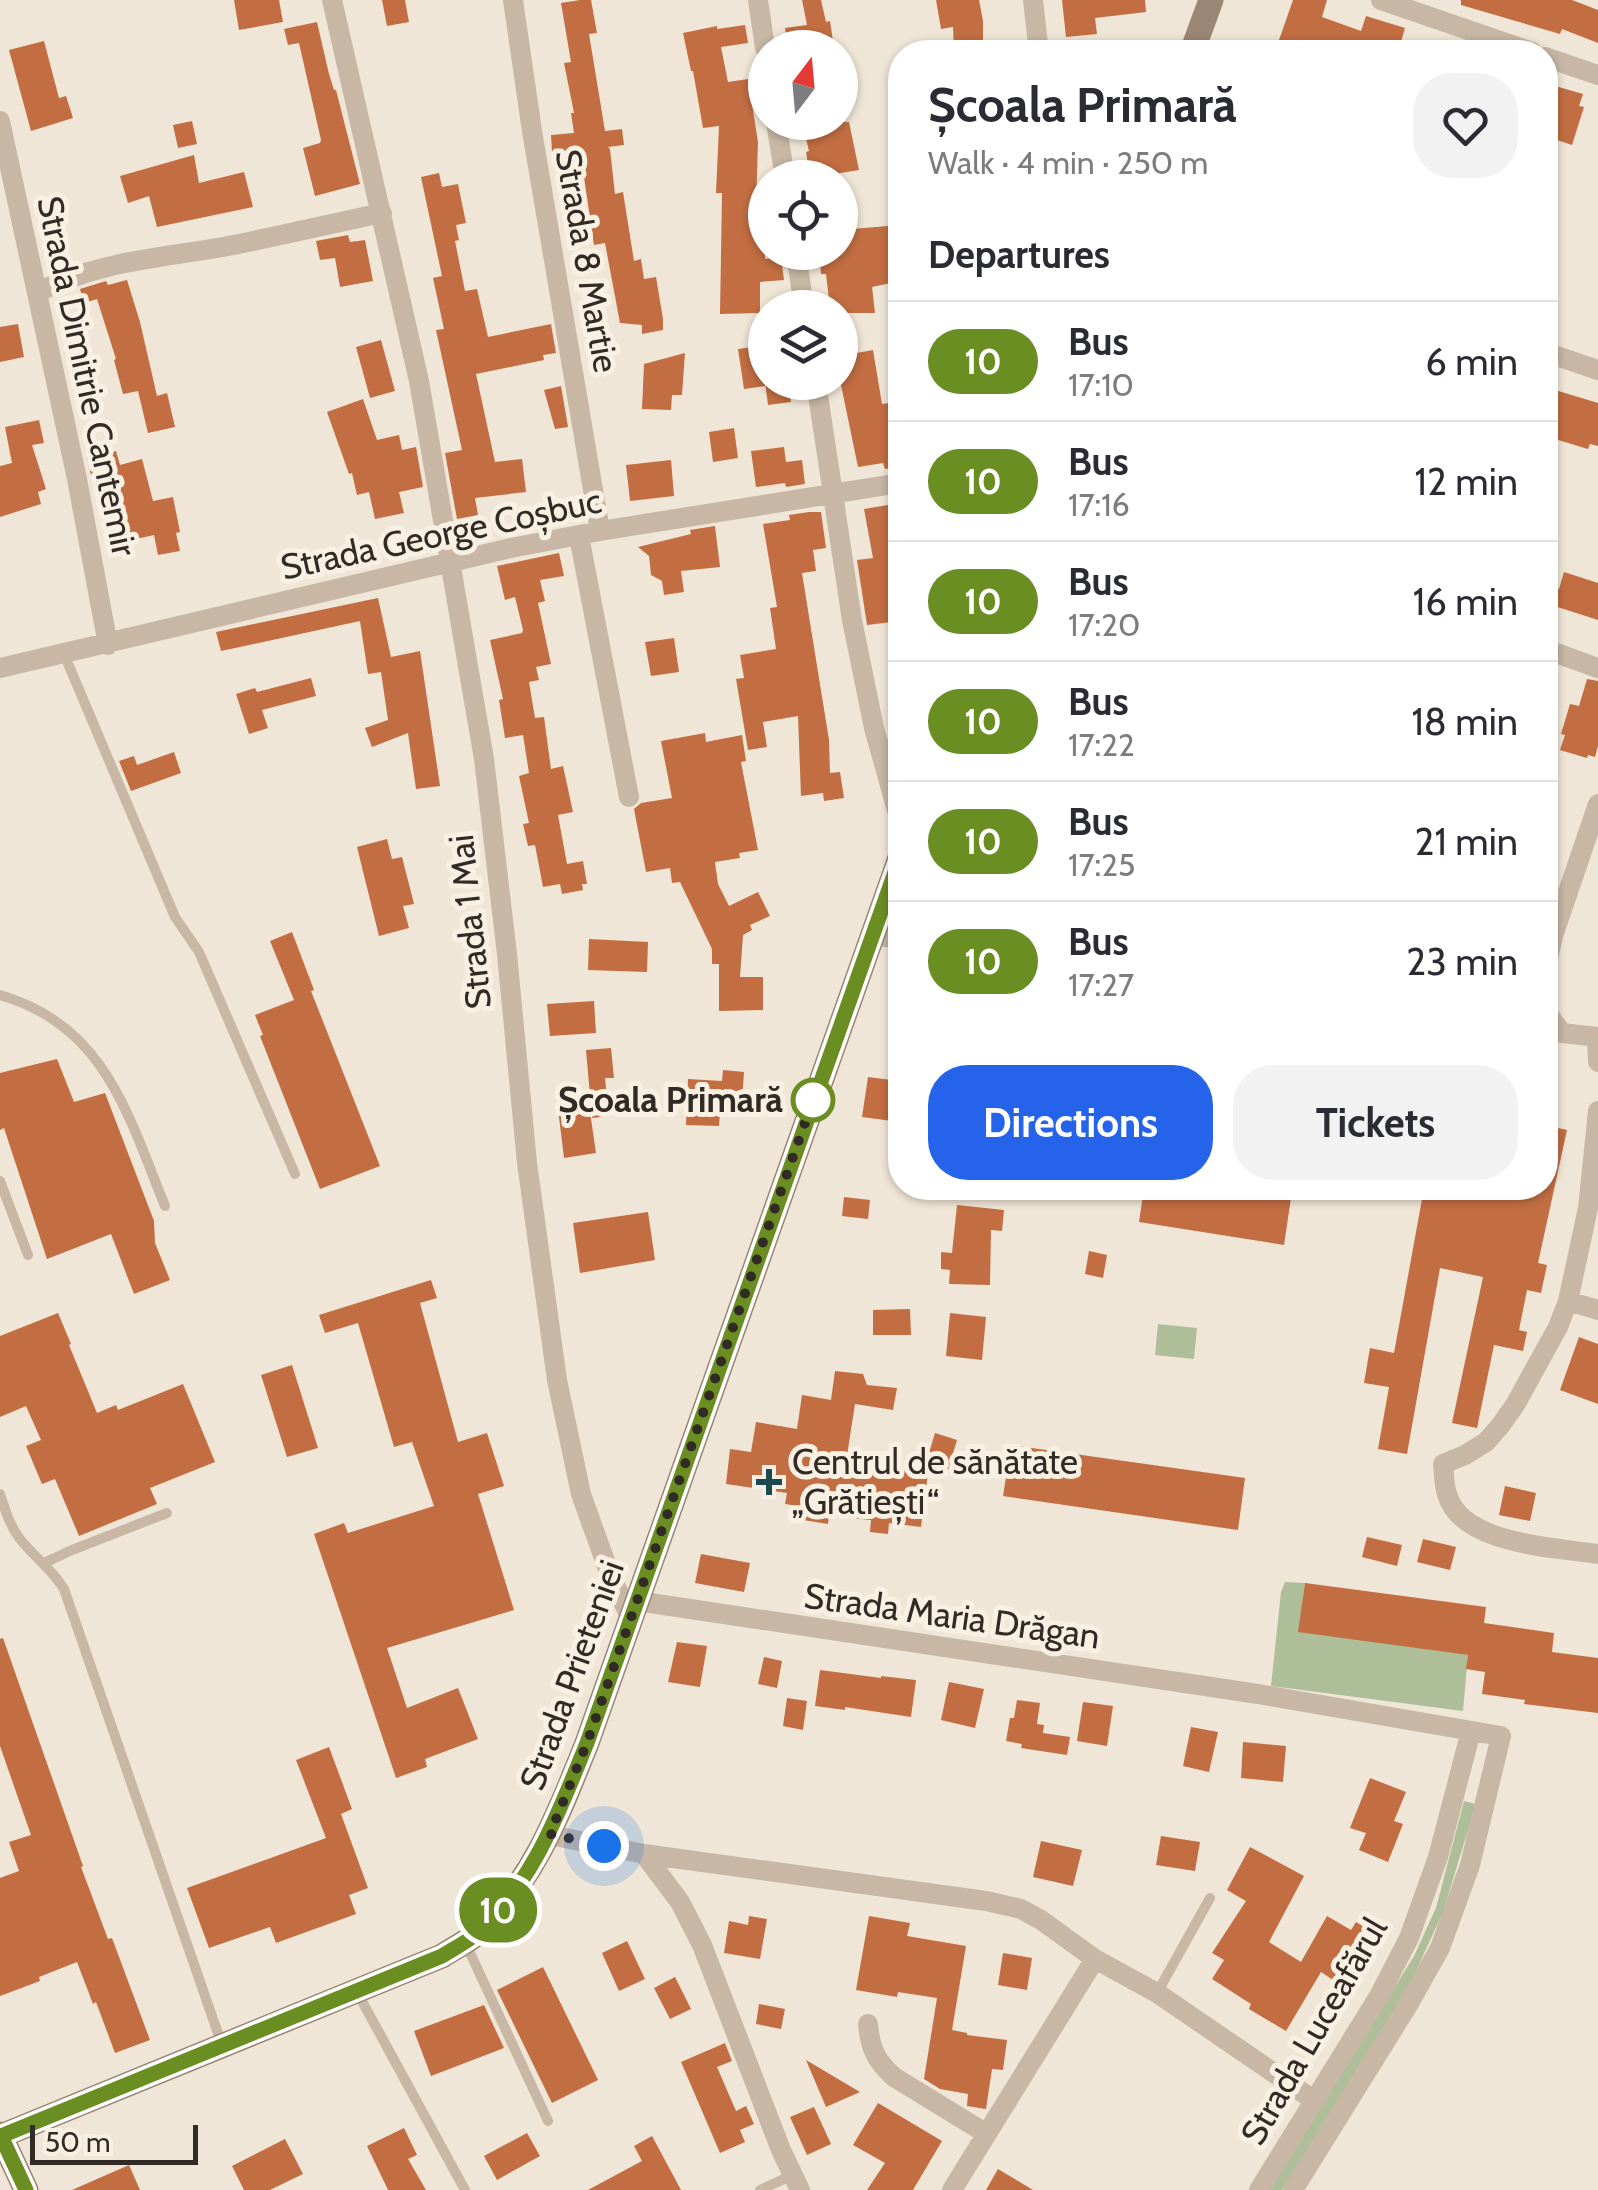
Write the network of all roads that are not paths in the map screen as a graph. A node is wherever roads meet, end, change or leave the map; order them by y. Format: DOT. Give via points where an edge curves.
graph roads {
  1 [pos="332,0"];
  2 [pos="513,0"];
  3 [pos="758,0"];
  4 [pos="1033,0"];
  5 [pos="1211,0"];
  6 [pos="1381,0"];
  7 [pos="762,30"];
  8 [pos="1038,40"];
  9 [pos="1196,40"];
  10 [pos="1497,40"];
  11 [pos="1558,62"];
  12 [pos="1598,76"];
  13 [pos="0,121"];
  14 [pos="382,213"];
  15 [pos="38,293"];
  16 [pos="1558,356"];
  17 [pos="1598,370"];
  18 [pos="819,400"];
  19 [pos="888,486"];
  20 [pos="833,496"];
  21 [pos="600,532"];
  22 [pos="579,536"];
  23 [pos="452,561"];
  24 [pos="108,645"];
  25 [pos="64,654"];
  26 [pos="1558,654"];
  27 [pos="0,668"];
  28 [pos="1598,668"];
  29 [pos="888,779"];
  30 [pos="629,797"];
  31 [pos="1598,804"];
  32 [pos="888,891"];
  33 [pos="1558,911"];
  34 [pos="872,935"];
  35 [pos="888,937"];
  36 [pos="0,995"];
  37 [pos="1558,1032"];
  38 [pos="1598,1037"];
  39 [pos="1598,1062"];
  40 [pos="1598,1111"];
  41 [pos="295,1174"];
  42 [pos="0,1181"];
  43 [pos="165,1206"];
  44 [pos="28,1255"];
  45 [pos="1568,1300"];
  46 [pos="1598,1310"];
  47 [pos="0,1494"];
  48 [pos="167,1513"];
  49 [pos="1598,1554"];
  50 [pos="44,1563"];
  51 [pos="634,1609"];
  52 [pos="1471,1731"];
  53 [pos="1501,1736"];
  54 [pos="550,1834"];
  55 [pos="644,1854"];
  56 [pos="1210,1898"];
  57 [pos="465,1942"];
  58 [pos="1095,1959"];
  59 [pos="356,1991"];
  60 [pos="1157,1993"];
  61 [pos="868,2024"];
  62 [pos="222,2046"];
  63 [pos="1315,2100"];
  64 [pos="548,2122"];
  65 [pos="986,2134"];
  66 [pos="0,2136"];
  67 [pos="796,2182"];
  68 [pos="26,2190"];
  69 [pos="465,2190"];
  70 [pos="760,2190"];
  71 [pos="952,2190"];
  72 [pos="1259,2190"];
  73 [pos="1293,2190"];
  1 -- 14 [label="street, Strada 1 Mai"];
  2 -- 21 [label="street, Strada 8 Martie"];
  3 -- 7 [label="street"];
  4 -- 8 [label="street"];
  5 -- 9 [label="street"];
  6 -- 10 [label="street"];
  11 -- 12 [label="street"];
  13 -- 15 [label="street, Strada Dimitrie Cantemir"];
  14 -- 15 [label="street" via="100,269"];
  14 -- 23 [label="street, Strada 1 Mai"];
  15 -- 24 [label="street, Strada Dimitrie Cantemir"];
  16 -- 17 [label="street"];
  18 -- 20 [label="street"];
  19 -- 20 [label="street, Strada George Coșbuc"];
  20 -- 21 [label="street, Strada George Coșbuc"];
  20 -- 29 [label="street" via="852,620"];
  21 -- 22 [label="street, Strada George Coșbuc"];
  22 -- 23 [label="street, Strada George Coșbuc"];
  22 -- 30 [label="street"];
  23 -- 24 [label="street, Strada George Coșbuc"];
  23 -- 51 [label="street, Strada 1 Mai" via="484,759 557,1380 580,1494 610,1575"];
  24 -- 25 [label="street, Strada George Coșbuc"];
  25 -- 27 [label="street, Strada George Coșbuc"];
  25 -- 41 [label="lane" via="174,917 198,952"];
  26 -- 28 [label="street"];
  31 -- 33 [label="street"];
  32 -- 34 [label="street, Strada Prieteniei"];
  34 -- 35 [label="street"];
  34 -- 51 [label="street, Strada Prieteniei"];
  36 -- 43 [label="lane" via="48,1014 98,1062 122,1100"];
  37 -- 38 [label="street"];
  38 -- 39 [label="street"];
  40 -- 45 [label="street" via="1588,1208"];
  42 -- 44 [label="lane"];
  45 -- 46 [label="street"];
  45 -- 49 [label="street" via="1500,1426 1486,1442 1443,1464 1447,1497 1482,1532"];
  47 -- 50 [label="lane" via="17,1536"];
  48 -- 50 [label="lane"];
  50 -- 62 [label="lane" via="64,1589"];
  51 -- 52 [label="street, Strada Maria Drăgan" via="1258,1694"];
  51 -- 54 [label="street, Strada Prieteniei"];
  52 -- 53 [label="street, Strada Maria Drăgan"];
  52 -- 63 [label="street, Strada Luceafărul" via="1409,1938"];
  53 -- 73 [label="street, Strada Luceafărul" via="1470,1865 1440,1948"];
  54 -- 55 [label="street"];
  54 -- 57 [label="street, Strada Prieteniei" via="520,1884"];
  55 -- 58 [label="street" via="1010,1906"];
  55 -- 67 [label="street" via="702,1945"];
  56 -- 60 [label="lane"];
  57 -- 59 [label="street, Strada Prieteniei"];
  57 -- 64 [label="lane"];
  58 -- 60 [label="street"];
  58 -- 65 [label="street"];
  59 -- 62 [label="street, Strada Prieteniei"];
  59 -- 69 [label="lane"];
  60 -- 63 [label="street"];
  61 -- 65 [label="street" via="873,2055 883,2067"];
  62 -- 66 [label="street, Strada Prieteniei"];
  63 -- 72 [label="street, Strada Luceafărul"];
  65 -- 71 [label="street"];
  66 -- 68 [label="street"];
  67 -- 70 [label="lane"];
}
